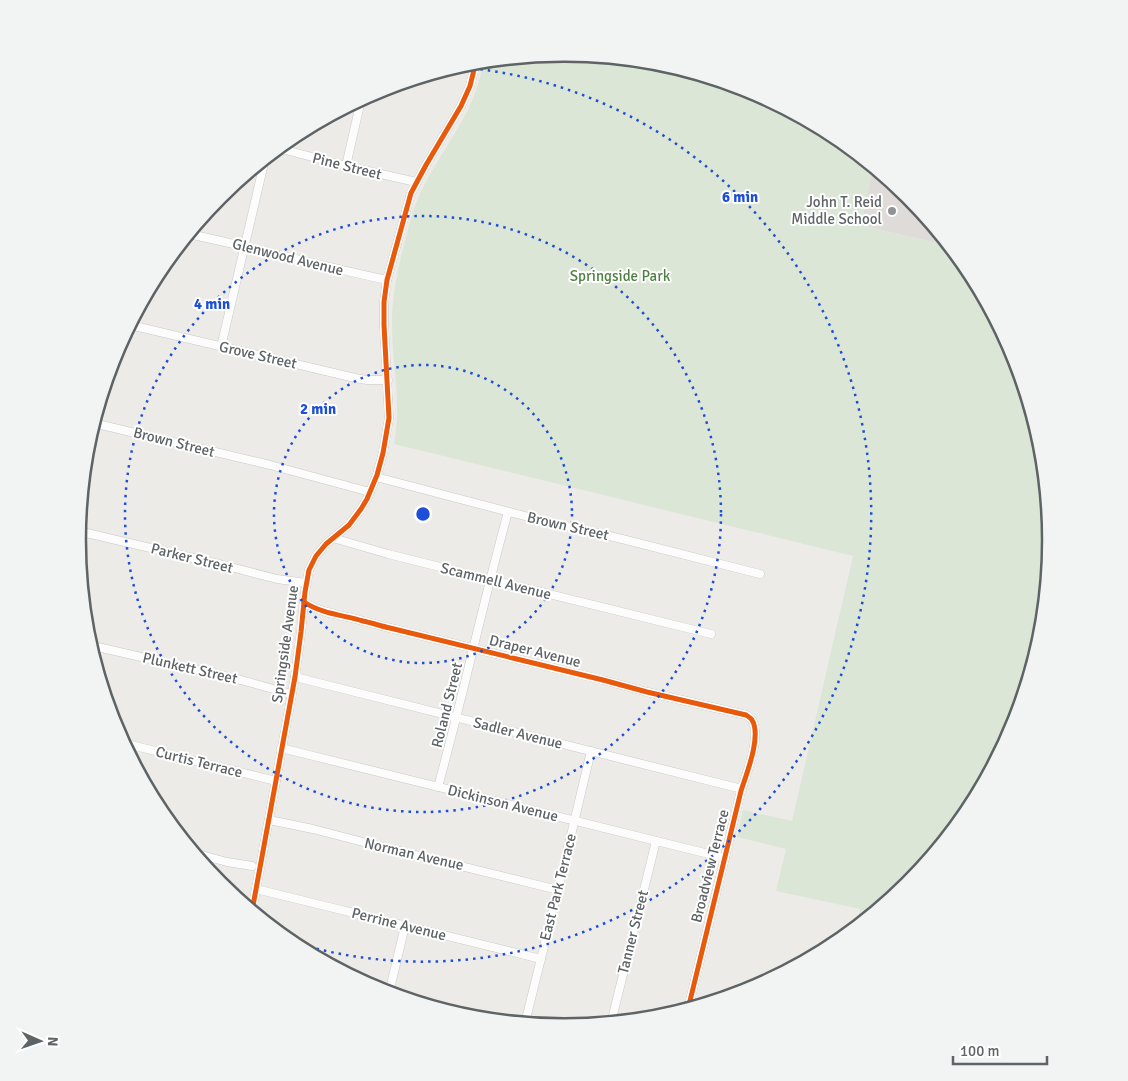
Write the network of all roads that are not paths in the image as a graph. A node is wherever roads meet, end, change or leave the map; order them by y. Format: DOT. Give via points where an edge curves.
graph roads {
  1 [pos="474,72"];
  2 [pos="359,109"];
  3 [pos="288,151"];
  4 [pos="346,166"];
  5 [pos="263,170"];
  6 [pos="416,182"];
  7 [pos="197,236"];
  8 [pos="245,246"];
  9 [pos="387,280"];
  10 [pos="136,327"];
  11 [pos="220,347"];
  12 [pos="388,380"];
  13 [pos="100,425"];
  14 [pos="376,477"];
  15 [pos="370,492"];
  16 [pos="508,512"];
  17 [pos="86,533"];
  18 [pos="333,538"];
  19 [pos="760,574"];
  20 [pos="490,580"];
  21 [pos="306,583"];
  22 [pos="304,602"];
  23 [pos="711,634"];
  24 [pos="98,647"];
  25 [pos="474,648"];
  26 [pos="295,677"];
  27 [pos="291,694"];
  28 [pos="457,718"];
  29 [pos="755,729"];
  30 [pos="132,745"];
  31 [pos="281,748"];
  32 [pos="591,751"];
  33 [pos="276,781"];
  34 [pos="438,787"];
  35 [pos="742,789"];
  36 [pos="269,820"];
  37 [pos="574,821"];
  38 [pos="656,841"];
  39 [pos="206,857"];
  40 [pos="724,858"];
  41 [pos="252,866"];
  42 [pos="256,889"];
  43 [pos="558,890"];
  44 [pos="253,904"];
  45 [pos="404,926"];
  46 [pos="541,959"];
  47 [pos="391,986"];
  48 [pos="690,1001"];
  49 [pos="613,1015"];
  50 [pos="527,1016"];
  1 -- 6 [label="street, Springside Avenue" via="461,106"];
  2 -- 4 [label="street"];
  3 -- 4 [label="street, Pine Street"];
  4 -- 6 [label="street, Pine Street"];
  5 -- 8 [label="street"];
  6 -- 9 [label="street, Springside Avenue"];
  7 -- 8 [label="street, Glenwood Avenue"];
  8 -- 9 [label="street, Glenwood Avenue"];
  8 -- 11 [label="street"];
  9 -- 12 [label="street, Springside Avenue" via="384,325"];
  10 -- 11 [label="street, Grove Street"];
  11 -- 12 [label="street, Grove Street" via="355,378"];
  12 -- 14 [label="street, Springside Avenue" via="389,418"];
  13 -- 15 [label="street, Brown Street"];
  14 -- 15 [label="street, Springside Avenue"];
  14 -- 16 [label="street, Brown Street"];
  15 -- 18 [label="street, Springside Avenue" via="350,524"];
  16 -- 19 [label="street, Brown Street"];
  16 -- 20 [label="street, Roland Street"];
  17 -- 21 [label="street, Parker Street" via="277,579"];
  18 -- 20 [label="street, Scammell Avenue"];
  18 -- 21 [label="street, Springside Avenue" via="316,556"];
  20 -- 23 [label="street, Scammell Avenue"];
  20 -- 25 [label="street, Roland Street"];
  21 -- 22 [label="street, Springside Avenue"];
  22 -- 25 [label="street, Draper Avenue" via="318,610"];
  22 -- 26 [label="street, Springside Avenue"];
  24 -- 27 [label="street, Plunkett Street"];
  25 -- 28 [label="street, Roland Street"];
  25 -- 29 [label="street, Draper Avenue" via="746,715 752,719"];
  26 -- 27 [label="street, Springside Avenue"];
  26 -- 28 [label="street, Sadler Avenue"];
  27 -- 31 [label="street, Springside Avenue"];
  28 -- 32 [label="street, Sadler Avenue"];
  28 -- 34 [label="street, Roland Street"];
  29 -- 35 [label="street, Broadview Terrace" via="750,764"];
  30 -- 33 [label="street, Curtis Terrace"];
  31 -- 33 [label="street, Springside Avenue"];
  31 -- 34 [label="street, Dickinson Avenue"];
  32 -- 35 [label="street, Sadler Avenue"];
  32 -- 37 [label="street, East Park Terrace"];
  33 -- 36 [label="street, Springside Avenue"];
  34 -- 37 [label="street, Dickinson Avenue"];
  35 -- 40 [label="street, Broadview Terrace"];
  36 -- 42 [label="street, Springside Avenue"];
  36 -- 43 [label="street, Norman Avenue"];
  37 -- 38 [label="street, Dickinson Avenue"];
  37 -- 43 [label="street, East Park Terrace"];
  38 -- 40 [label="street, Dickinson Avenue"];
  38 -- 49 [label="street, Tanner Street"];
  39 -- 41 [label="street"];
  40 -- 48 [label="street, Broadview Terrace"];
  42 -- 44 [label="street, Springside Avenue"];
  42 -- 45 [label="street, Perrine Avenue"];
  43 -- 46 [label="street, East Park Terrace"];
  45 -- 46 [label="street, Perrine Avenue"];
  45 -- 47 [label="street"];
  46 -- 50 [label="street, East Park Terrace"];
}
